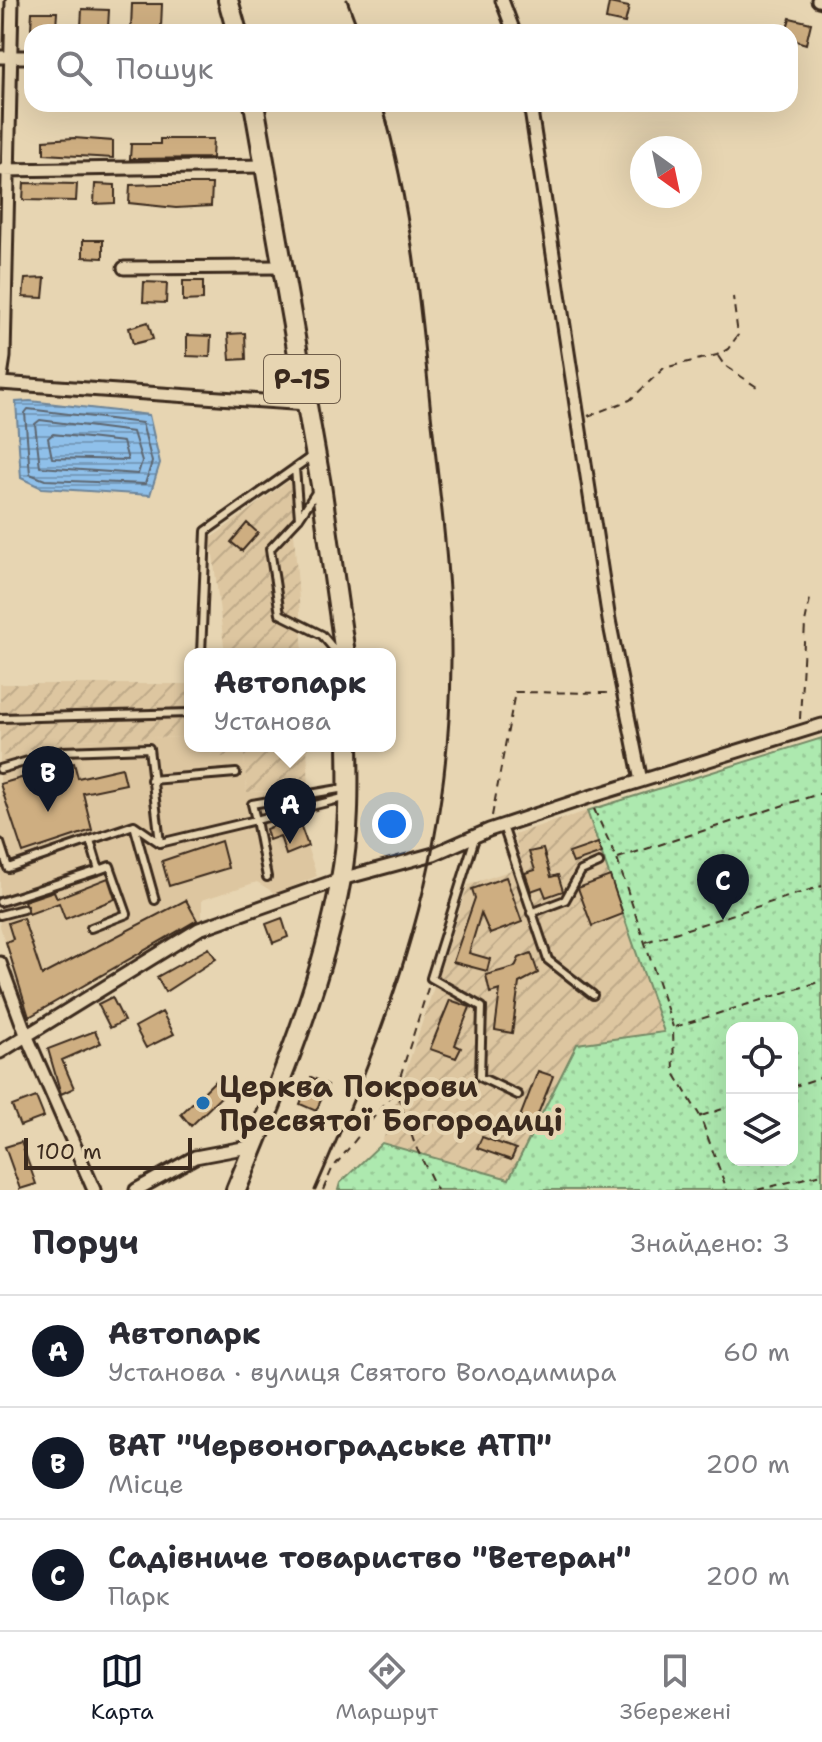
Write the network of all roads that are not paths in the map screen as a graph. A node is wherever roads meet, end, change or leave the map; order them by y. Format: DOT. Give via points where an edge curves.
graph roads {
  1 [pos="12,0"];
  2 [pos="228,0"];
  3 [pos="502,0"];
  4 [pos="235,24"];
  5 [pos="511,24"];
  6 [pos="6,57"];
  7 [pos="256,112"];
  8 [pos="531,112"];
  9 [pos="266,166"];
  10 [pos="3,170"];
  11 [pos="281,267"];
  12 [pos="124,268"];
  13 [pos="0,383"];
  14 [pos="307,404"];
  15 [pos="316,453"];
  16 [pos="295,468"];
  17 [pos="321,485"];
  18 [pos="299,518"];
  19 [pos="201,648"];
  20 [pos="333,648"];
  21 [pos="344,648"];
  22 [pos="184,713"];
  23 [pos="0,718"];
  24 [pos="822,725"];
  25 [pos="348,752"];
  26 [pos="0,769"];
  27 [pos="236,773"];
  28 [pos="151,780"];
  29 [pos="641,781"];
  30 [pos="349,792"];
  31 [pos="256,820"];
  32 [pos="134,825"];
  33 [pos="503,826"];
  34 [pos="475,838"];
  35 [pos="90,840"];
  36 [pos="0,843"];
  37 [pos="160,843"];
  38 [pos="599,863"];
  39 [pos="99,870"];
  40 [pos="267,877"];
  41 [pos="341,879"];
  42 [pos="155,900"];
  43 [pos="0,902"];
  44 [pos="23,909"];
  45 [pos="531,913"];
  46 [pos="0,915"];
  47 [pos="91,928"];
  48 [pos="0,963"];
  49 [pos="593,995"];
  50 [pos="27,1037"];
  51 [pos="0,1052"];
  52 [pos="518,1095"];
  53 [pos="254,1146"];
  54 [pos="94,1190"];
  55 [pos="136,1190"];
  56 [pos="236,1190"];
  1 -- 6 [label="street"];
  2 -- 4 [label="main road"];
  3 -- 5 [label="street"];
  6 -- 10 [label="street"];
  7 -- 9 [label="main road, Р-15"];
  8 -- 29 [label="street"];
  9 -- 10 [label="street"];
  9 -- 11 [label="main road, Р-15"];
  10 -- 13 [label="street"];
  11 -- 12 [label="street"];
  11 -- 14 [label="main road, Р-15"];
  13 -- 14 [label="street"];
  14 -- 15 [label="main road, Р-15"];
  15 -- 16 [label="lane"];
  15 -- 17 [label="main road, Р-15"];
  16 -- 18 [label="lane"];
  16 -- 19 [label="lane" via="206,531"];
  17 -- 18 [label="lane"];
  17 -- 21 [label="main road, Р-15"];
  18 -- 20 [label="lane" via="270,549 280,614 322,635"];
  22 -- 23 [label="lane"];
  24 -- 29 [label="street"];
  25 -- 30 [label="main road"];
  26 -- 28 [label="lane" via="63,751 149,748"];
  27 -- 28 [label="lane"];
  28 -- 37 [label="lane"];
  29 -- 33 [label="street"];
  30 -- 31 [label="lane"];
  30 -- 31 [label="lane" via="252,804"];
  30 -- 41 [label="main road"];
  31 -- 37 [label="lane"];
  31 -- 40 [label="lane"];
  32 -- 35 [label="lane"];
  32 -- 37 [label="lane"];
  32 -- 42 [label="lane"];
  33 -- 34 [label="street"];
  33 -- 45 [label="lane"];
  34 -- 41 [label="street"];
  34 -- 52 [label="lane" via="431,978 482,1007 480,1077"];
  35 -- 36 [label="lane" via="8,868"];
  35 -- 39 [label="lane"];
  38 -- 45 [label="lane" via="581,871 565,900"];
  39 -- 43 [label="lane"];
  39 -- 47 [label="lane" via="110,866 127,914"];
  41 -- 50 [label="street" via="199,929"];
  41 -- 53 [label="main road" via="295,1039"];
  44 -- 46 [label="lane"];
  45 -- 49 [label="lane" via="548,960"];
  48 -- 50 [label="street"];
  50 -- 51 [label="street"];
  50 -- 54 [label="street"];
  53 -- 55 [label="street" via="195,1157"];
  53 -- 56 [label="main road"];
}
